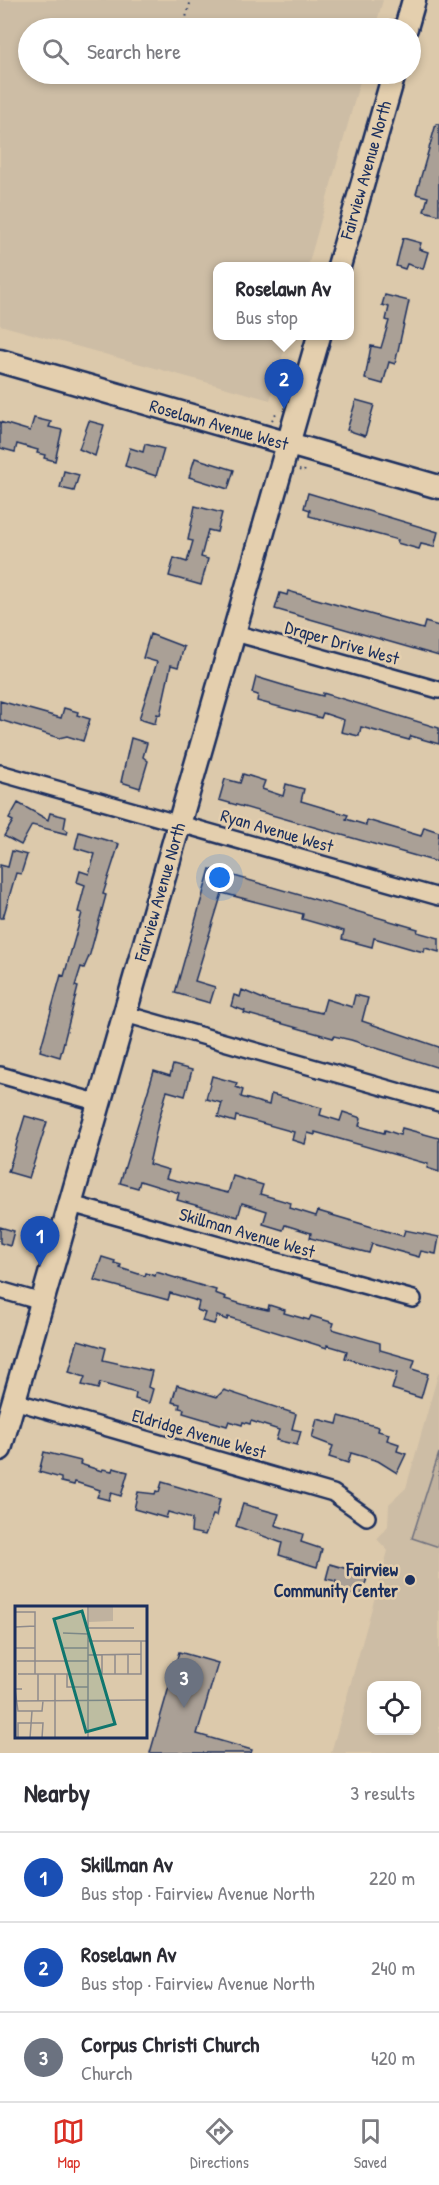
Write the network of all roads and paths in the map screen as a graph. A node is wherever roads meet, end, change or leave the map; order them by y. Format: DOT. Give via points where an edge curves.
graph roads {
  1 [pos="191,0"];
  2 [pos="414,0"];
  3 [pos="186,18"];
  4 [pos="409,18"];
  5 [pos="391,84"];
  6 [pos="340,262"];
  7 [pos="318,340"];
  8 [pos="0,361"];
  9 [pos="288,445"];
  10 [pos="439,487"];
  11 [pos="236,633"];
  12 [pos="439,690"];
  13 [pos="0,773"];
  14 [pos="180,824"];
  15 [pos="439,897"];
  16 [pos="125,1014"];
  17 [pos="0,1075"];
  18 [pos="100,1103"];
  19 [pos="439,1103"];
  20 [pos="71,1204"];
  21 [pos="0,1290"];
  22 [pos="413,1299"];
  23 [pos="42,1302"];
  24 [pos="14,1401"];
  25 [pos="0,1449"];
  26 [pos="367,1517"];
  1 -- 3 [label="path"];
  2 -- 4 [label="street"];
  5 -- 6 [label="street, Fairview Avenue North"];
  7 -- 9 [label="street, Fairview Avenue North"];
  8 -- 9 [label="street, Roselawn Avenue West"];
  9 -- 10 [label="street, Roselawn Avenue West"];
  9 -- 11 [label="street, Fairview Avenue North"];
  11 -- 12 [label="street, Draper Drive West"];
  11 -- 14 [label="street, Fairview Avenue North"];
  13 -- 14 [label="street, Ryan Avenue West"];
  14 -- 15 [label="street, Ryan Avenue West"];
  14 -- 16 [label="street, Fairview Avenue North"];
  16 -- 18 [label="street, Fairview Avenue North"];
  16 -- 19 [label="street"];
  17 -- 18 [label="street"];
  18 -- 20 [label="street, Fairview Avenue North"];
  20 -- 22 [label="street, Skillman Avenue West"];
  20 -- 23 [label="street, Fairview Avenue North"];
  21 -- 23 [label="street"];
  23 -- 24 [label="street, Fairview Avenue North"];
  24 -- 25 [label="street, Fairview Avenue North"];
  24 -- 26 [label="street, Eldridge Avenue West" via="333,1493"];
}
